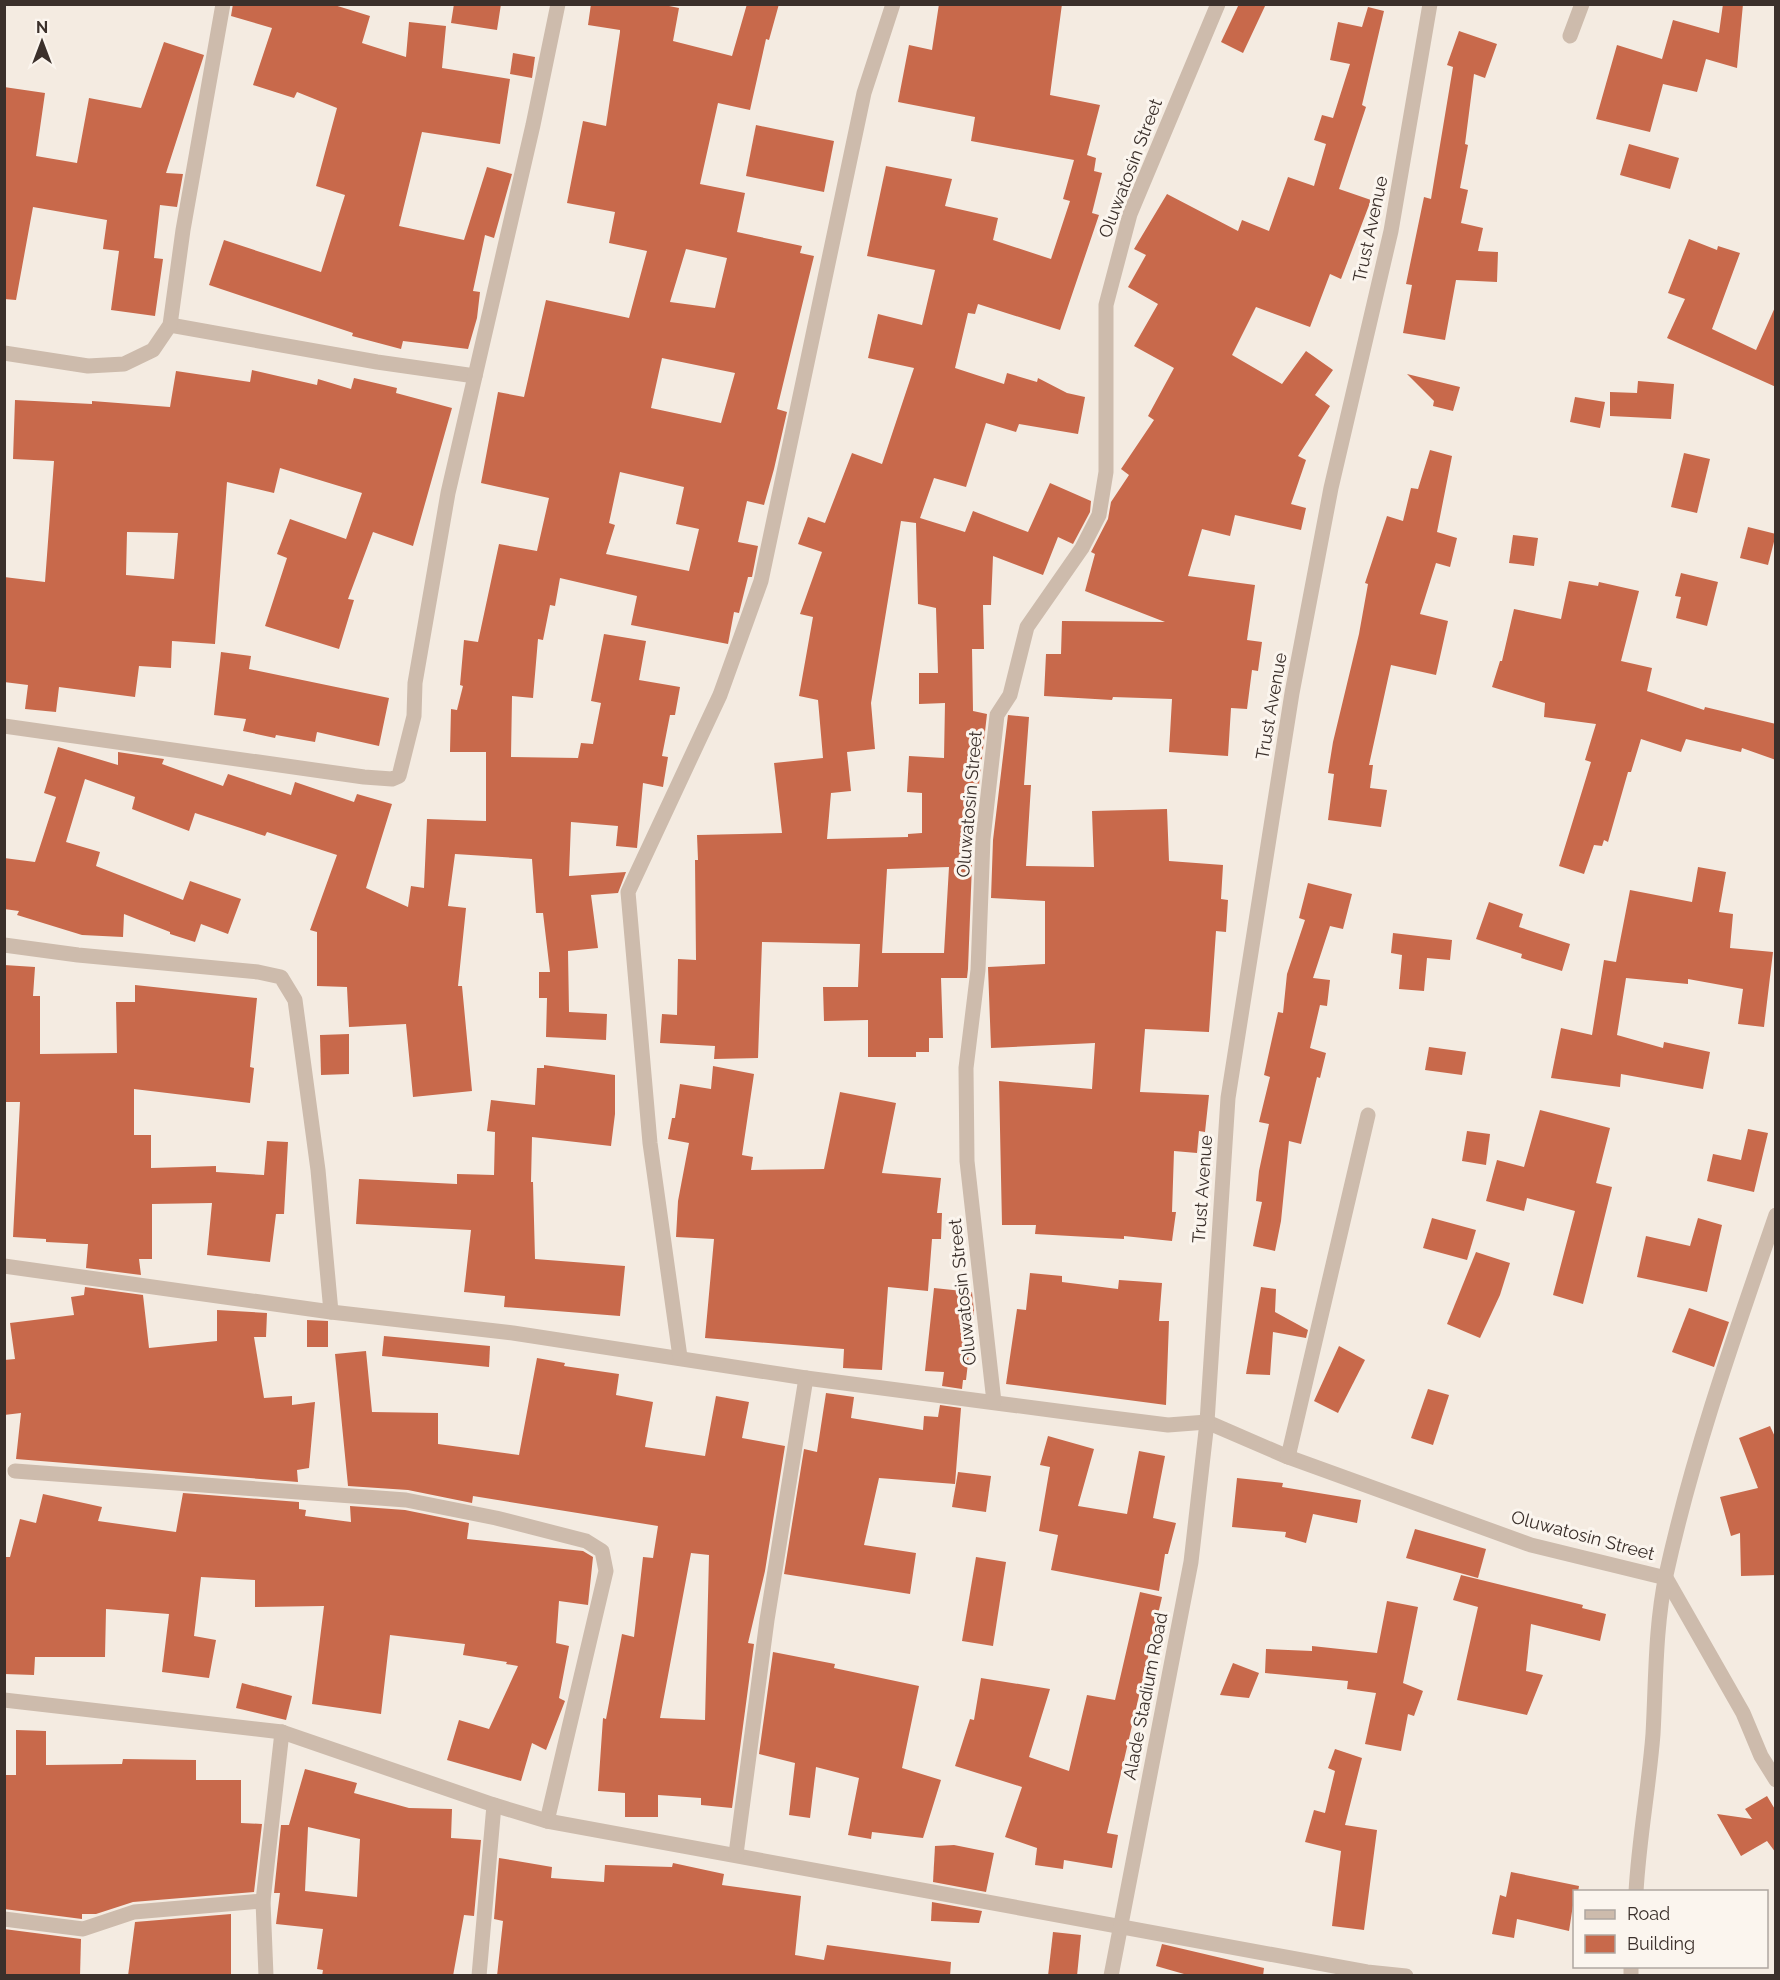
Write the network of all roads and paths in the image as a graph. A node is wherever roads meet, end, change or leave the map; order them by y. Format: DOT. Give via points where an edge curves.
graph roads {
  1 [pos="558,4"];
  2 [pos="893,4"];
  3 [pos="1218,4"];
  4 [pos="1430,4"];
  5 [pos="1582,4"];
  6 [pos="221,5"];
  7 [pos="1570,36"];
  8 [pos="170,325"];
  9 [pos="4,353"];
  10 [pos="475,376"];
  11 [pos="4,726"];
  12 [pos="4,945"];
  13 [pos="1368,1115"];
  14 [pos="1776,1215"];
  15 [pos="4,1266"];
  16 [pos="331,1312"];
  17 [pos="680,1357"];
  18 [pos="806,1378"];
  19 [pos="994,1402"];
  20 [pos="1207,1422"];
  21 [pos="1288,1457"];
  22 [pos="15,1471"];
  23 [pos="1666,1578"];
  24 [pos="4,1700"];
  25 [pos="282,1732"];
  26 [pos="1776,1780"];
  27 [pos="494,1805"];
  28 [pos="547,1821"];
  29 [pos="736,1854"];
  30 [pos="1636,1890"];
  31 [pos="263,1901"];
  32 [pos="4,1919"];
  33 [pos="1120,1928"];
  34 [pos="266,1976"];
  35 [pos="479,1976"];
  36 [pos="1111,1976"];
  37 [pos="1406,1976"];
  1 -- 10 [label="street"];
  2 -- 17 [label="street" via="864,93 761,581 720,695 628,892 650,1143"];
  3 -- 19 [label="street, Oluwatosin Street" via="1130,214 1106,305 1106,472 1099,515 1082,548 1027,627 1010,695 997,715 983,839 978,970 966,1068 967,1161"];
  4 -- 20 [label="street, Trust Avenue" via="1392,231 1330,488 1294,682 1227,1098"];
  5 -- 7 [label="street"];
  6 -- 8 [label="street"];
  8 -- 9 [label="street" via="153,350 124,364 87,366"];
  8 -- 10 [label="street"];
  10 -- 11 [label="street" via="448,493 415,683 414,716 399,776 364,777"];
  12 -- 16 [label="street" via="281,977 295,1000 318,1170"];
  13 -- 21 [label="street"];
  14 -- 23 [label="street" via="1700,1440"];
  15 -- 16 [label="street"];
  16 -- 17 [label="street"];
  17 -- 18 [label="street"];
  18 -- 19 [label="street"];
  18 -- 29 [label="street" via="767,1620"];
  19 -- 20 [label="street" via="1168,1425"];
  20 -- 21 [label="street, Oluwatosin Street"];
  20 -- 33 [label="street, Alade Stadium Road" via="1191,1562"];
  21 -- 23 [label="street, Oluwatosin Street" via="1531,1545"];
  22 -- 28 [label="street" via="406,1500 563,1535 586,1541 602,1551 606,1571"];
  23 -- 26 [label="street, Oluwatosin Street" via="1743,1713"];
  23 -- 30 [label="street" via="1655,1656 1653,1734"];
  24 -- 25 [label="street"];
  25 -- 27 [label="street"];
  25 -- 31 [label="street"];
  27 -- 28 [label="street"];
  27 -- 35 [label="street"];
  28 -- 29 [label="street"];
  29 -- 33 [label="street"];
  31 -- 32 [label="street" via="135,1912 83,1929"];
  31 -- 34 [label="street"];
  33 -- 36 [label="street, Alade Stadium Road"];
  33 -- 37 [label="street"];
}
